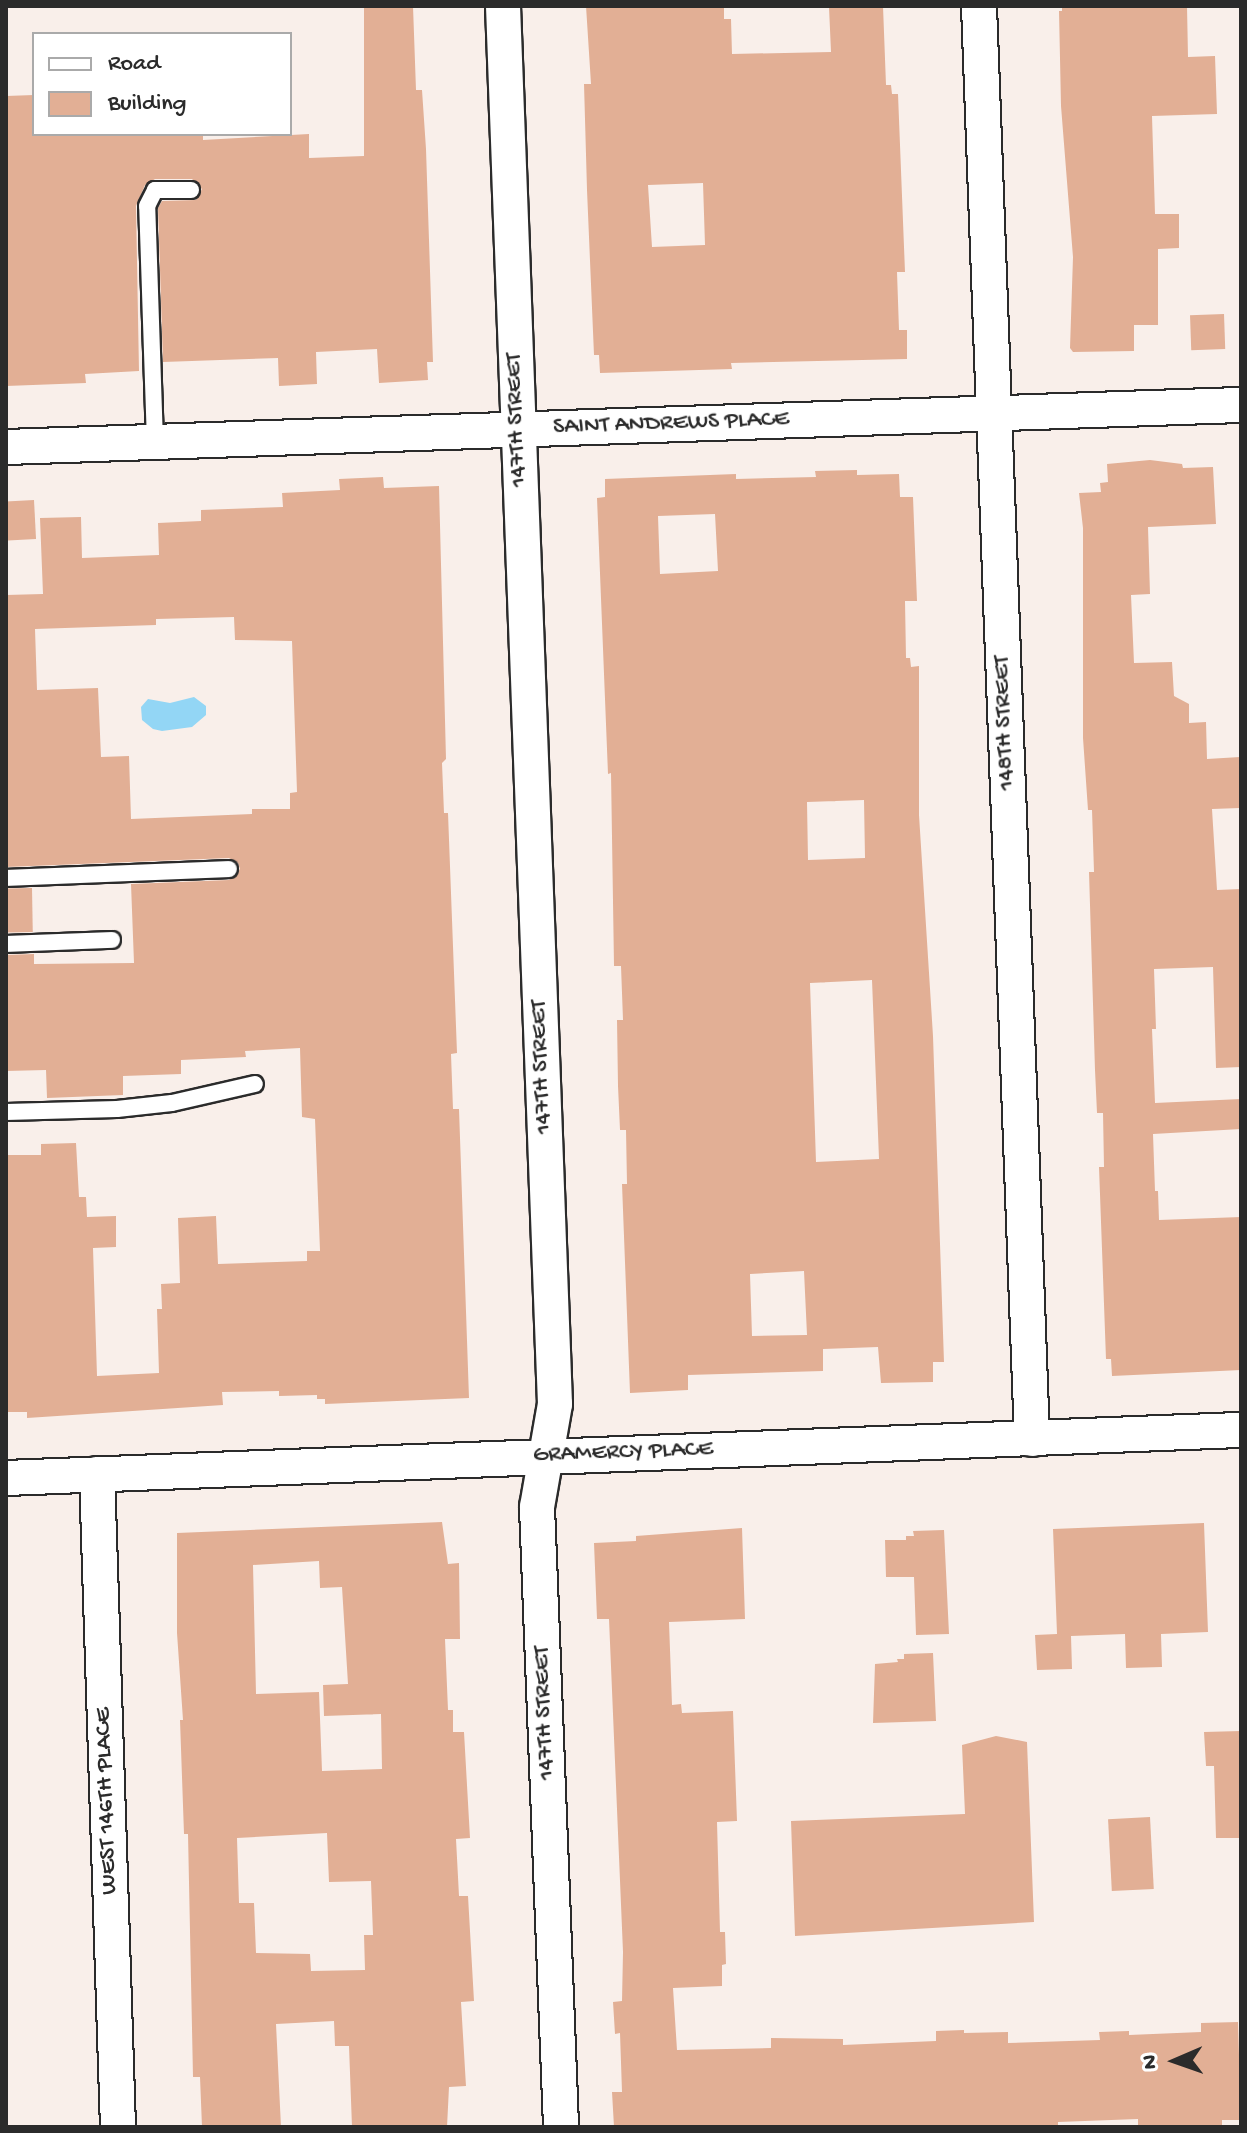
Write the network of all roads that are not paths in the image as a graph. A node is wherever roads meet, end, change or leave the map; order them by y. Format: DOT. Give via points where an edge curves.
graph roads {
  1 [pos="503,6"];
  2 [pos="979,6"];
  3 [pos="191,190"];
  4 [pos="1241,405"];
  5 [pos="993,412"];
  6 [pos="517,431"];
  7 [pos="155,442"];
  8 [pos="6,447"];
  9 [pos="229,869"];
  10 [pos="6,878"];
  11 [pos="112,940"];
  12 [pos="6,944"];
  13 [pos="255,1084"];
  14 [pos="6,1112"];
  15 [pos="1241,1430"];
  16 [pos="1032,1439"];
  17 [pos="547,1455"];
  18 [pos="97,1474"];
  19 [pos="6,1478"];
  20 [pos="118,2127"];
  21 [pos="561,2127"];
  1 -- 6 [label="street, 147TH STREET"];
  2 -- 5 [label="street, 148TH STREET"];
  3 -- 7 [label="lane" via="155,190 147,206"];
  4 -- 5 [label="street, SAINT ANDREWS PLACE"];
  5 -- 6 [label="street, SAINT ANDREWS PLACE"];
  5 -- 16 [label="street, 148TH STREET"];
  6 -- 7 [label="street, SAINT ANDREWS PLACE"];
  6 -- 17 [label="street, 147TH STREET" via="555,1404"];
  7 -- 8 [label="street, SAINT ANDREWS PLACE"];
  9 -- 10 [label="lane"];
  11 -- 12 [label="lane"];
  13 -- 14 [label="lane" via="158,1104"];
  15 -- 16 [label="street, GRAMERCY PLACE"];
  16 -- 17 [label="street, GRAMERCY PLACE"];
  17 -- 18 [label="street, GRAMERCY PLACE"];
  17 -- 21 [label="street, 147TH STREET" via="537,1507"];
  18 -- 19 [label="street, GRAMERCY PLACE"];
  18 -- 20 [label="street, WEST 146TH PLACE"];
}
